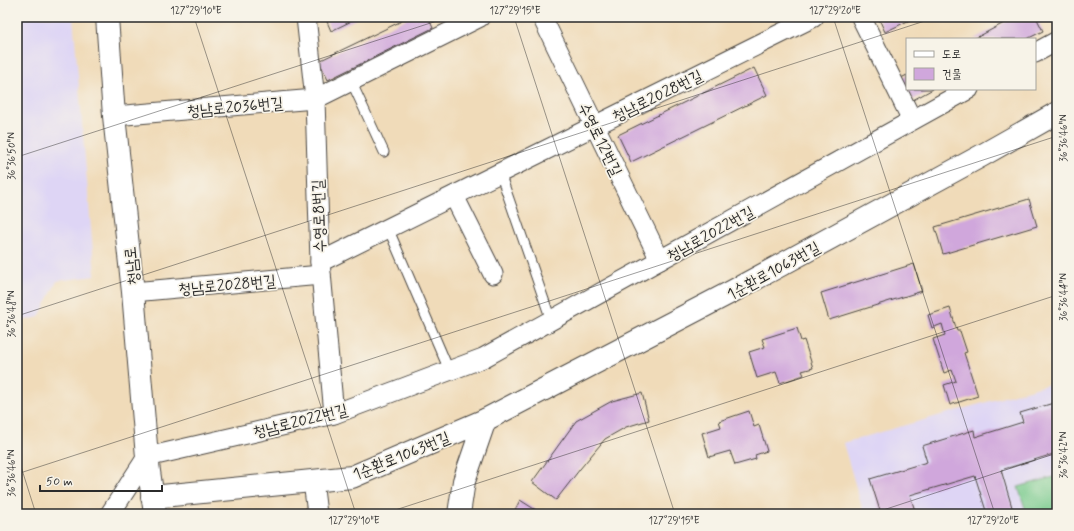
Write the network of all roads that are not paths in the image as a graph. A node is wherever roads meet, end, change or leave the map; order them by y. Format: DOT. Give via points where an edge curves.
graph roads {
  1 [pos="107,17"];
  2 [pos="306,17"];
  3 [pos="480,17"];
  4 [pos="542,17"];
  5 [pos="814,17"];
  6 [pos="860,17"];
  7 [pos="1057,41"];
  8 [pos="1036,52"];
  9 [pos="351,81"];
  10 [pos="967,90"];
  11 [pos="315,99"];
  12 [pos="1057,113"];
  13 [pos="114,116"];
  14 [pos="912,120"];
  15 [pos="595,126"];
  16 [pos="384,152"];
  17 [pos="500,173"];
  18 [pos="454,196"];
  19 [pos="388,228"];
  20 [pos="660,260"];
  21 [pos="320,268"];
  22 [pos="493,274"];
  23 [pos="133,292"];
  24 [pos="551,320"];
  25 [pos="449,370"];
  26 [pos="334,414"];
  27 [pos="485,420"];
  28 [pos="147,457"];
  29 [pos="313,481"];
  30 [pos="153,506"];
  31 [pos="110,514"];
  32 [pos="317,514"];
  33 [pos="460,514"];
  1 -- 13 [label="street, 청남로"];
  2 -- 11 [label="street, 수영로8번길"];
  3 -- 9 [label="street, 청남로2036번길"];
  4 -- 15 [label="street, 수영로12번길"];
  5 -- 15 [label="street, 청남로2028번길"];
  6 -- 14 [label="street"];
  7 -- 8 [label="street"];
  9 -- 11 [label="street, 청남로2036번길"];
  9 -- 16 [label="lane"];
  10 -- 14 [label="street, 청남로2022번길"];
  11 -- 13 [label="street, 청남로2036번길"];
  11 -- 21 [label="street, 수영로8번길"];
  12 -- 27 [label="street, 1순환로1063번길" via="733,292"];
  13 -- 23 [label="street, 청남로"];
  14 -- 20 [label="street, 청남로2022번길"];
  15 -- 17 [label="street, 청남로2028번길"];
  15 -- 20 [label="street, 수영로12번길"];
  17 -- 18 [label="street, 청남로2028번길"];
  17 -- 24 [label="lane"];
  18 -- 19 [label="street, 청남로2028번길"];
  18 -- 22 [label="street"];
  19 -- 21 [label="street, 청남로2028번길"];
  19 -- 25 [label="lane"];
  20 -- 24 [label="street, 청남로2022번길"];
  21 -- 23 [label="street, 청남로2028번길"];
  21 -- 26 [label="street, 수영로8번길"];
  23 -- 28 [label="street, 청남로"];
  24 -- 25 [label="street, 청남로2022번길" via="483,358"];
  25 -- 26 [label="street, 청남로2022번길"];
  26 -- 28 [label="street, 청남로2022번길"];
  27 -- 29 [label="street, 1순환로1063번길" via="352,477"];
  27 -- 33 [label="street, 1순환로1063번길" via="464,481"];
  28 -- 30 [label="street, 청남로"];
  28 -- 31 [label="street"];
  29 -- 30 [label="street, 1순환로1063번길"];
  29 -- 32 [label="street"];
}
